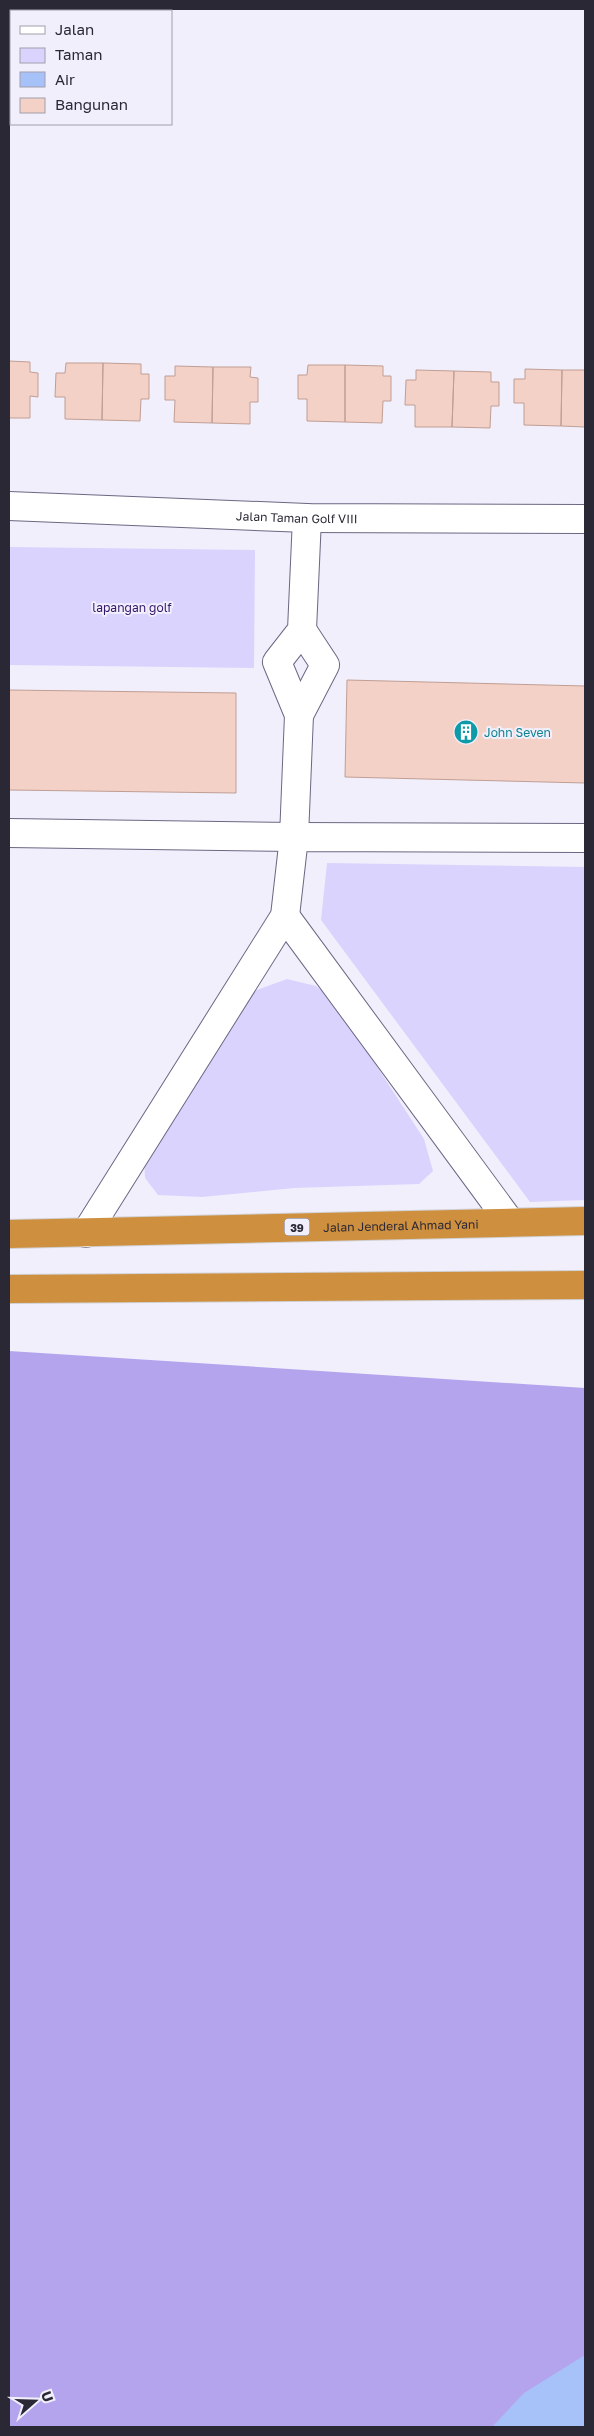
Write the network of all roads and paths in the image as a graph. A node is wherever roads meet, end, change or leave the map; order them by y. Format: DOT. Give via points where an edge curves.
graph roads {
  1 [pos="9,506"];
  2 [pos="307,518"];
  3 [pos="585,519"];
  4 [pos="302,630"];
  5 [pos="298,715"];
  6 [pos="9,833"];
  7 [pos="294,837"];
  8 [pos="585,838"];
  9 [pos="285,916"];
  10 [pos="585,1221"];
  11 [pos="510,1222"];
  12 [pos="86,1232"];
  13 [pos="9,1234"];
  14 [pos="585,1286"];
  15 [pos="9,1289"];
  1 -- 2 [label="street, Jalan Taman Golf VIII"];
  2 -- 3 [label="street, Jalan Taman Golf VIII"];
  2 -- 4 [label="street"];
  4 -- 5 [label="street" via="277,662"];
  4 -- 5 [label="street" via="325,665"];
  5 -- 7 [label="street"];
  6 -- 7 [label="street"];
  7 -- 8 [label="street"];
  7 -- 9 [label="street"];
  9 -- 11 [label="street"];
  9 -- 12 [label="street"];
  10 -- 11 [label="highway, Jalan Jenderal Ahmad Yani / 39"];
  11 -- 12 [label="highway, Jalan Jenderal Ahmad Yani / 39"];
  12 -- 13 [label="highway, Jalan Jenderal Ahmad Yani / 39"];
  14 -- 15 [label="highway"];
}
